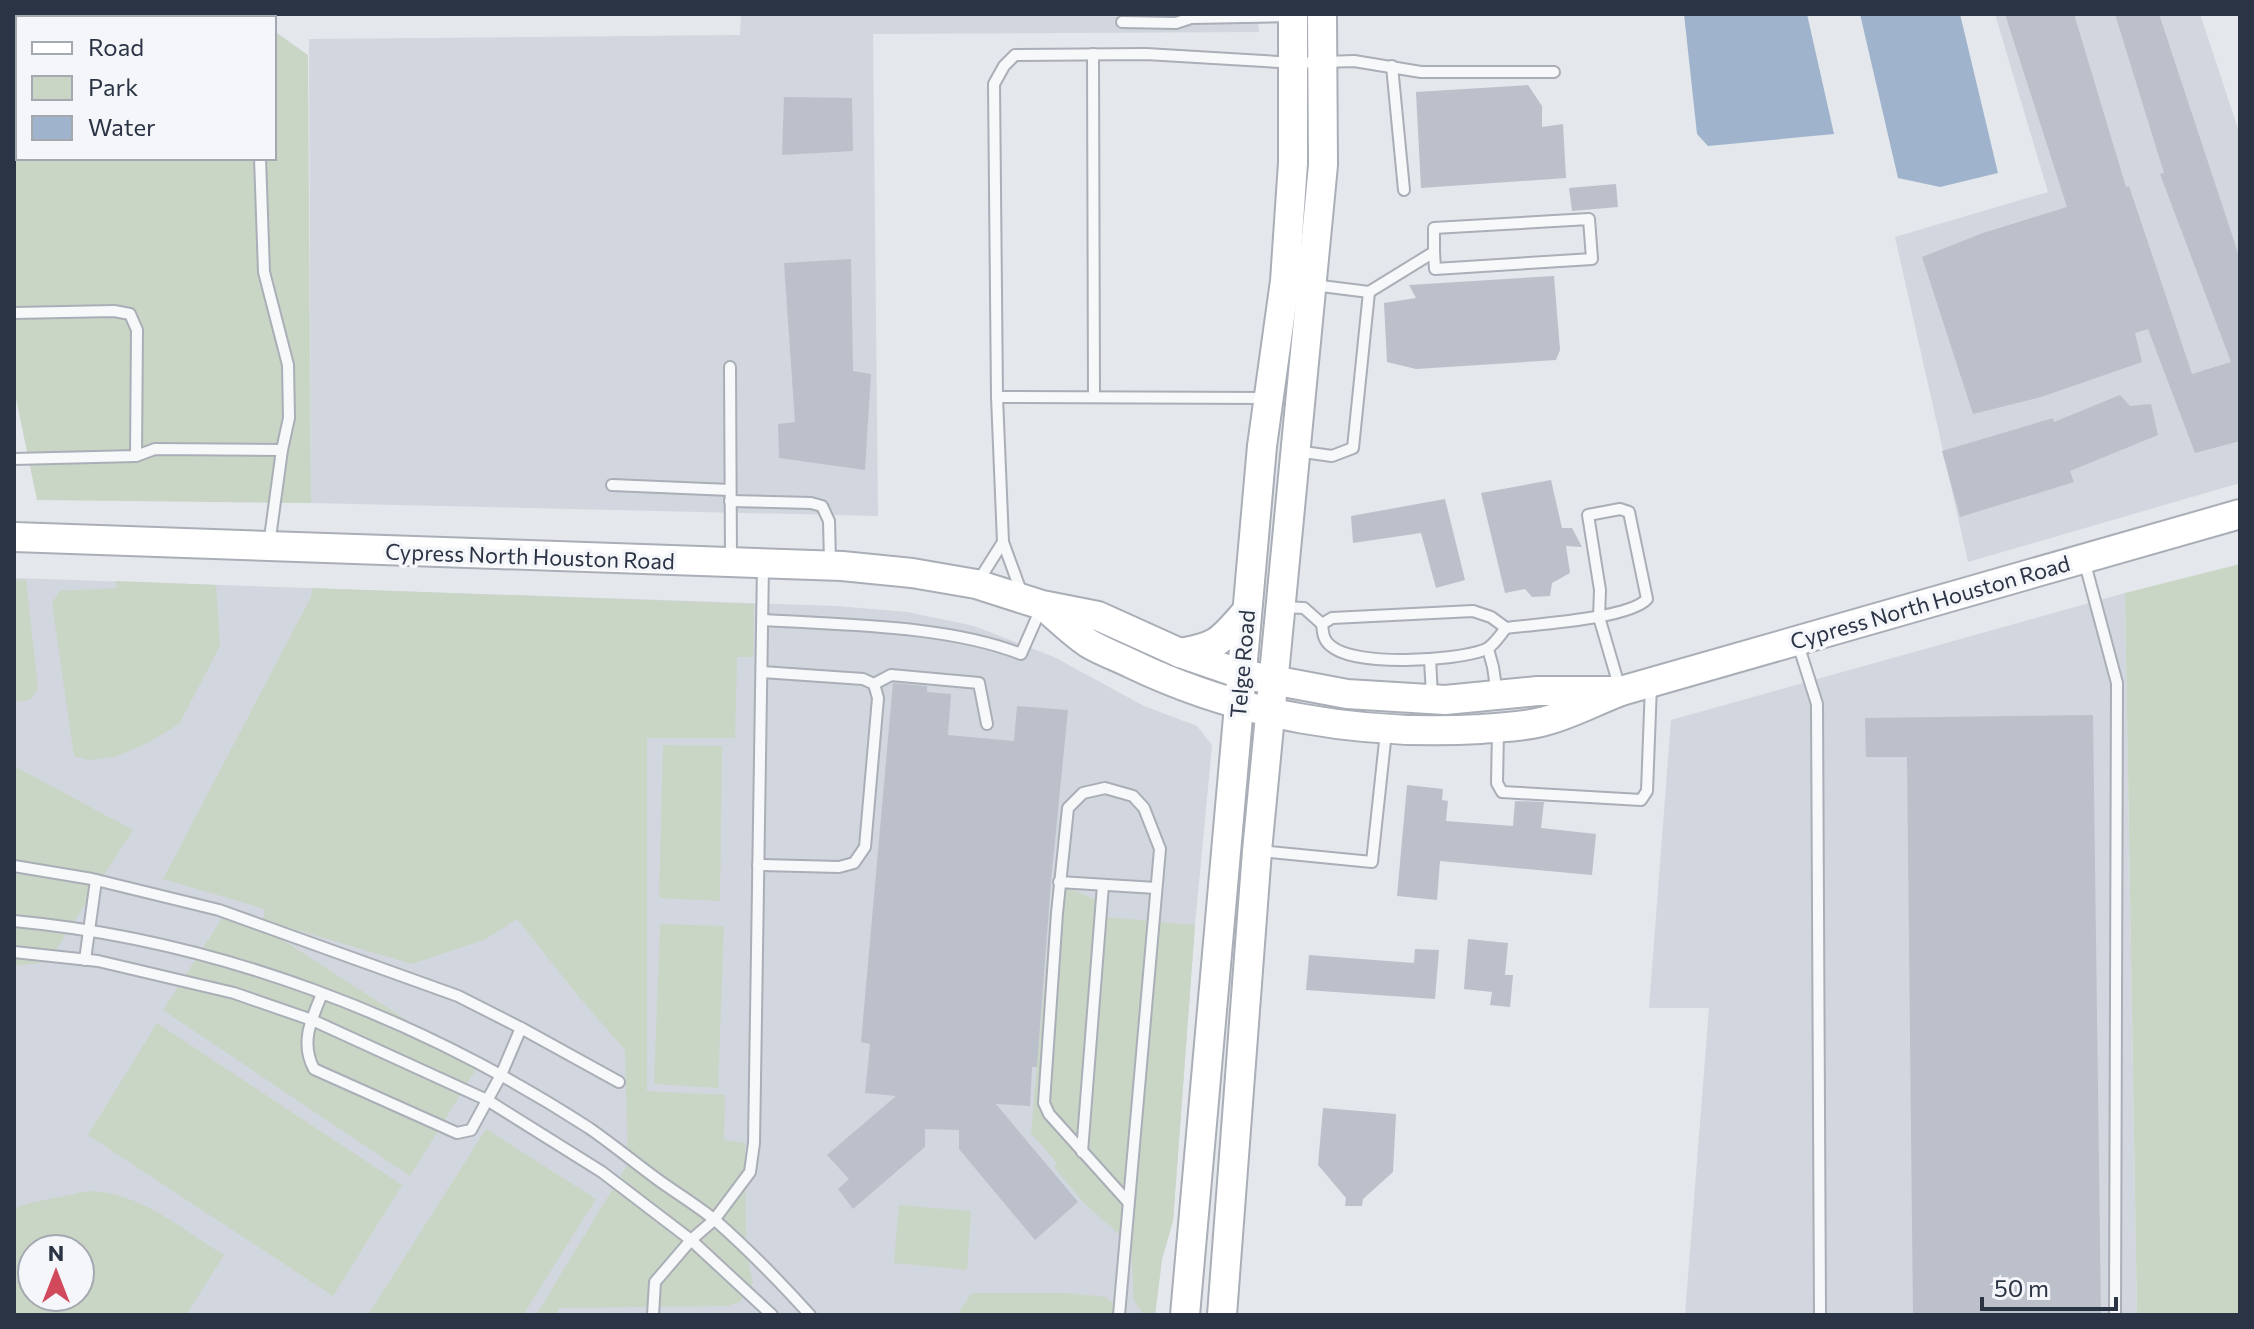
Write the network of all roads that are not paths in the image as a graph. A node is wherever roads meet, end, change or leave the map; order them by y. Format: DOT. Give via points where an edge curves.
graph roads {
  1 [pos="1322,14"];
  2 [pos="1293,15"];
  3 [pos="1191,16"];
  4 [pos="1122,22"];
  5 [pos="1093,54"];
  6 [pos="1323,62"];
  7 [pos="1295,63"];
  8 [pos="1392,66"];
  9 [pos="1554,72"];
  10 [pos="260,160"];
  11 [pos="1404,190"];
  12 [pos="1434,252"];
  13 [pos="1285,281"];
  14 [pos="1313,285"];
  15 [pos="1369,292"];
  16 [pos="14,313"];
  17 [pos="730,367"];
  18 [pos="997,397"];
  19 [pos="1094,397"];
  20 [pos="1269,398"];
  21 [pos="282,450"];
  22 [pos="1294,451"];
  23 [pos="136,456"];
  24 [pos="14,459"];
  25 [pos="612,485"];
  26 [pos="730,496"];
  27 [pos="2240,514"];
  28 [pos="14,537"];
  29 [pos="1003,542"];
  30 [pos="269,547"];
  31 [pos="2083,558"];
  32 [pos="731,562"];
  33 [pos="763,563"];
  34 [pos="830,566"];
  35 [pos="976,584"];
  36 [pos="1033,602"];
  37 [pos="1279,606"];
  38 [pos="1247,611"];
  39 [pos="1599,617"];
  40 [pos="764,620"];
  41 [pos="1322,624"];
  42 [pos="1506,628"];
  43 [pos="1797,640"];
  44 [pos="1488,649"];
  45 [pos="1180,653"];
  46 [pos="1430,659"];
  47 [pos="762,672"];
  48 [pos="1241,674"];
  49 [pos="1272,681"];
  50 [pos="1651,682"];
  51 [pos="874,684"];
  52 [pos="1621,691"];
  53 [pos="1497,696"];
  54 [pos="1433,699"];
  55 [pos="1238,704"];
  56 [pos="1269,712"];
  57 [pos="987,724"];
  58 [pos="1498,728"];
  59 [pos="1386,729"];
  60 [pos="1257,851"];
  61 [pos="758,865"];
  62 [pos="14,866"];
  63 [pos="96,880"];
  64 [pos="1059,882"];
  65 [pos="1103,885"];
  66 [pos="1156,888"];
  67 [pos="14,921"];
  68 [pos="88,931"];
  69 [pos="14,952"];
  70 [pos="85,960"];
  71 [pos="322,994"];
  72 [pos="312,1020"];
  73 [pos="521,1028"];
  74 [pos="501,1075"];
  75 [pos="619,1082"];
  76 [pos="487,1100"];
  77 [pos="1082,1152"];
  78 [pos="1129,1203"];
  79 [pos="714,1220"];
  80 [pos="691,1240"];
  81 [pos="1189,1276"];
  82 [pos="1225,1280"];
  83 [pos="653,1315"];
  84 [pos="772,1315"];
  85 [pos="810,1315"];
  86 [pos="1119,1315"];
  87 [pos="1185,1315"];
  88 [pos="1222,1315"];
  89 [pos="1820,1315"];
  90 [pos="2115,1315"];
  1 -- 6 [label="main road, Telge Road"];
  2 -- 3 [label="lane"];
  2 -- 7 [label="main road, Telge Road"];
  3 -- 4 [label="lane" via="1176,23"];
  5 -- 7 [label="lane"];
  5 -- 18 [label="lane" via="1015,55 994,84"];
  5 -- 19 [label="lane"];
  6 -- 7 [label="lane"];
  6 -- 8 [label="lane"];
  6 -- 14 [label="main road, Telge Road" via="1323,165"];
  7 -- 13 [label="main road, Telge Road"];
  8 -- 9 [label="lane" via="1447,74"];
  8 -- 11 [label="lane"];
  10 -- 21 [label="lane" via="264,272 288,365 289,418"];
  12 -- 12 [label="lane" via="1434,228 1589,219 1592,259 1435,269"];
  12 -- 15 [label="lane"];
  13 -- 14 [label="lane"];
  13 -- 20 [label="main road, Telge Road"];
  14 -- 15 [label="lane"];
  14 -- 22 [label="main road, Telge Road"];
  15 -- 22 [label="lane" via="1353,448 1332,456"];
  16 -- 23 [label="lane" via="130,314 137,330"];
  17 -- 26 [label="lane"];
  18 -- 19 [label="lane"];
  18 -- 29 [label="lane"];
  19 -- 20 [label="lane"];
  20 -- 38 [label="main road, Telge Road"];
  21 -- 23 [label="lane" via="155,449"];
  21 -- 30 [label="lane"];
  22 -- 37 [label="main road, Telge Road"];
  23 -- 24 [label="lane"];
  25 -- 26 [label="lane"];
  26 -- 32 [label="lane"];
  26 -- 34 [label="lane" via="822,506 829,521"];
  27 -- 31 [label="main road, Cypress North Houston Road"];
  28 -- 30 [label="main road, Cypress North Houston Road"];
  29 -- 35 [label="lane"];
  29 -- 36 [label="lane"];
  30 -- 32 [label="main road, Cypress North Houston Road"];
  31 -- 43 [label="main road, Cypress North Houston Road"];
  31 -- 90 [label="lane" via="2117,683"];
  32 -- 33 [label="main road, Cypress North Houston Road"];
  33 -- 34 [label="main road, Cypress North Houston Road"];
  33 -- 40 [label="lane"];
  34 -- 35 [label="main road, Cypress North Houston Road"];
  35 -- 36 [label="main road, Cypress North Houston Road"];
  36 -- 40 [label="lane" via="1021,654 937,634"];
  36 -- 45 [label="main road, Cypress North Houston Road" via="1098,616"];
  36 -- 55 [label="main road, Cypress North Houston Road" via="1088,643"];
  37 -- 41 [label="lane" via="1304,608"];
  37 -- 49 [label="main road, Telge Road"];
  38 -- 45 [label="main road" via="1218,642"];
  38 -- 48 [label="main road, Telge Road"];
  39 -- 39 [label="lane" via="1640,606 1647,599 1629,512 1620,509 1588,515"];
  39 -- 42 [label="lane"];
  39 -- 52 [label="lane"];
  40 -- 47 [label="lane"];
  41 -- 42 [label="lane" via="1332,618 1473,611"];
  41 -- 46 [label="lane" via="1323,637 1332,647 1357,659"];
  42 -- 44 [label="lane"];
  43 -- 50 [label="main road, Cypress North Houston Road"];
  43 -- 89 [label="lane" via="1817,704"];
  44 -- 46 [label="lane"];
  44 -- 53 [label="lane"];
  45 -- 48 [label="main road, Cypress North Houston Road"];
  46 -- 54 [label="lane"];
  47 -- 51 [label="lane"];
  47 -- 61 [label="lane"];
  48 -- 49 [label="main road, Cypress North Houston Road"];
  48 -- 55 [label="main road, Telge Road"];
  49 -- 54 [label="main road, Cypress North Houston Road" via="1347,694"];
  49 -- 56 [label="main road, Telge Road"];
  50 -- 52 [label="main road, Cypress North Houston Road"];
  50 -- 58 [label="lane" via="1647,791 1641,800 1502,792 1497,783"];
  51 -- 57 [label="lane" via="891,675 979,683"];
  51 -- 61 [label="lane" via="878,698 865,847 854,863 839,867"];
  52 -- 53 [label="main road, Cypress North Houston Road"];
  52 -- 58 [label="main road, Cypress North Houston Road" via="1542,722"];
  53 -- 54 [label="main road, Cypress North Houston Road"];
  55 -- 56 [label="main road, Cypress North Houston Road"];
  55 -- 81 [label="main road, Telge Road"];
  56 -- 59 [label="main road, Cypress North Houston Road"];
  56 -- 60 [label="main road, Telge Road"];
  58 -- 59 [label="main road, Cypress North Houston Road"];
  59 -- 60 [label="lane" via="1372,862"];
  60 -- 82 [label="main road, Telge Road"];
  61 -- 79 [label="lane" via="754,1143 750,1172"];
  62 -- 63 [label="lane"];
  63 -- 68 [label="lane"];
  63 -- 73 [label="lane" via="219,910 458,996"];
  64 -- 65 [label="lane"];
  64 -- 66 [label="lane" via="1068,808 1083,793 1105,788 1133,796 1144,808 1160,849"];
  64 -- 77 [label="lane" via="1044,1103"];
  65 -- 66 [label="lane"];
  65 -- 77 [label="lane"];
  66 -- 78 [label="lane"];
  67 -- 68 [label="lane"];
  68 -- 70 [label="lane"];
  68 -- 71 [label="lane" via="190,950"];
  69 -- 70 [label="lane"];
  70 -- 72 [label="lane" via="234,993"];
  71 -- 72 [label="lane"];
  71 -- 74 [label="lane"];
  72 -- 76 [label="lane"];
  72 -- 76 [label="lane" via="306,1053 314,1069 457,1133 471,1130"];
  73 -- 74 [label="lane"];
  73 -- 75 [label="lane"];
  74 -- 76 [label="lane"];
  74 -- 79 [label="lane" via="591,1129"];
  76 -- 80 [label="lane" via="602,1172"];
  77 -- 78 [label="lane"];
  78 -- 86 [label="lane"];
  79 -- 80 [label="lane"];
  79 -- 85 [label="lane"];
  80 -- 83 [label="lane" via="655,1282"];
  80 -- 84 [label="lane"];
  81 -- 82 [label="main road"];
  81 -- 87 [label="main road, Telge Road"];
  82 -- 88 [label="main road, Telge Road"];
}
